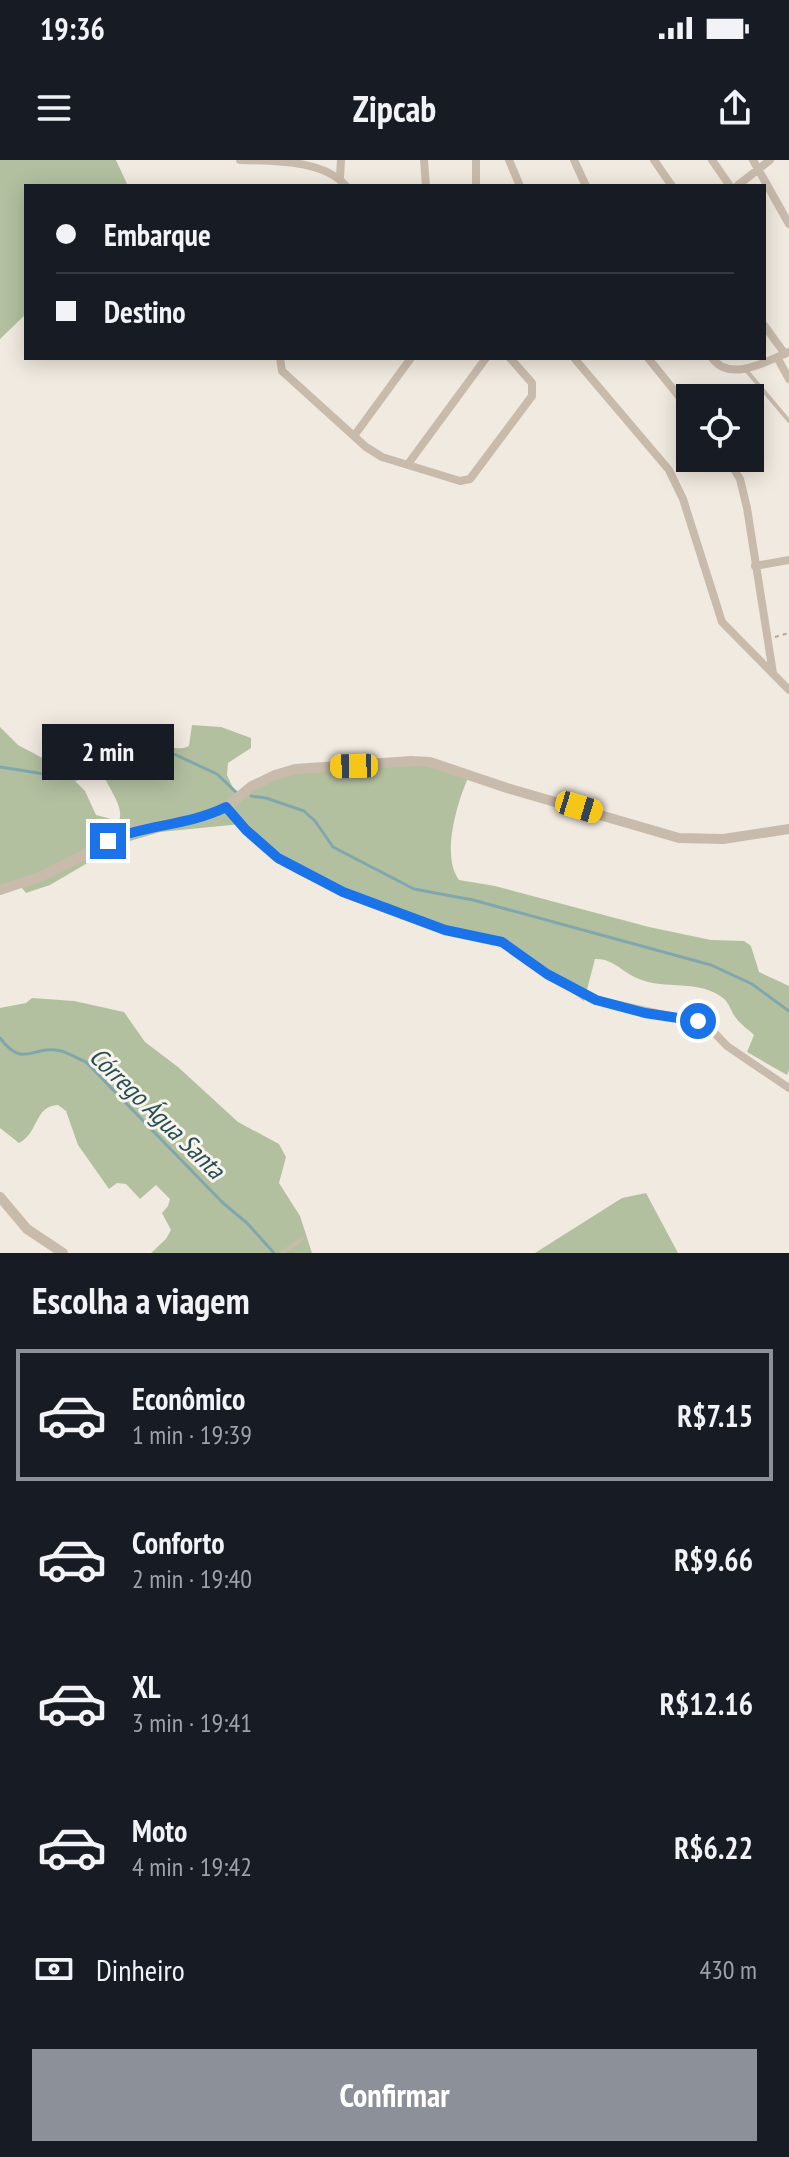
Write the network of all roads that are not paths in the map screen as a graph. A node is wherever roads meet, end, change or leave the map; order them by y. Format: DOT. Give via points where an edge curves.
graph roads {
  1 [pos="240,160"];
  2 [pos="341,160"];
  3 [pos="424,160"];
  4 [pos="476,160"];
  5 [pos="509,160"];
  6 [pos="574,160"];
  7 [pos="654,160"];
  8 [pos="712,160"];
  9 [pos="753,160"];
  10 [pos="770,160"];
  11 [pos="759,169"];
  12 [pos="340,177"];
  13 [pos="345,184"];
  14 [pos="426,184"];
  15 [pos="476,184"];
  16 [pos="519,184"];
  17 [pos="585,184"];
  18 [pos="671,184"];
  19 [pos="729,184"];
  20 [pos="740,184"];
  21 [pos="789,224"];
  22 [pos="766,328"];
  23 [pos="784,354"];
  24 [pos="280,360"];
  25 [pos="410,360"];
  26 [pos="485,360"];
  27 [pos="512,360"];
  28 [pos="576,360"];
  29 [pos="650,360"];
  30 [pos="713,360"];
  31 [pos="744,369"];
  32 [pos="789,379"];
  33 [pos="676,393"];
  34 [pos="789,421"];
  35 [pos="354,436"];
  36 [pos="408,464"];
  37 [pos="736,472"];
  38 [pos="789,560"];
  39 [pos="755,566"];
  40 [pos="773,673"];
  41 [pos="789,690"];
  42 [pos="226,807"];
  43 [pos="789,829"];
  44 [pos="0,890"];
  45 [pos="789,1088"];
  46 [pos="0,1197"];
  47 [pos="302,1239"];
  48 [pos="63,1253"];
  49 [pos="282,1253"];
  1 -- 12 [label="street" via="313,164"];
  2 -- 12 [label="street"];
  3 -- 14 [label="street"];
  4 -- 15 [label="street"];
  5 -- 16 [label="street"];
  6 -- 17 [label="street"];
  7 -- 18 [label="street"];
  8 -- 19 [label="street"];
  9 -- 11 [label="street"];
  10 -- 11 [label="street"];
  11 -- 20 [label="street"];
  11 -- 21 [label="street"];
  12 -- 13 [label="street"];
  22 -- 23 [label="street"];
  23 -- 31 [label="street"];
  23 -- 32 [label="street"];
  24 -- 35 [label="street" via="282,371"];
  25 -- 35 [label="street"];
  26 -- 36 [label="street"];
  27 -- 36 [label="street" via="534,391 470,479 452,480"];
  28 -- 40 [label="street" via="669,470 722,622"];
  29 -- 33 [label="street"];
  30 -- 31 [label="street" via="731,371"];
  31 -- 34 [label="lane"];
  35 -- 36 [label="street" via="382,457"];
  37 -- 39 [label="street"];
  38 -- 39 [label="street"];
  39 -- 40 [label="street"];
  40 -- 41 [label="street"];
  42 -- 43 [label="street" via="252,786 295,769 421,761 679,838 723,839"];
  42 -- 44 [label="street" via="196,819 130,832 42,876"];
  42 -- 45 [label="street" via="278,858 298,870 445,930 502,942 596,1000 706,1024 727,1046"];
  46 -- 48 [label="street" via="27,1229"];
  47 -- 49 [label="lane"];
}
